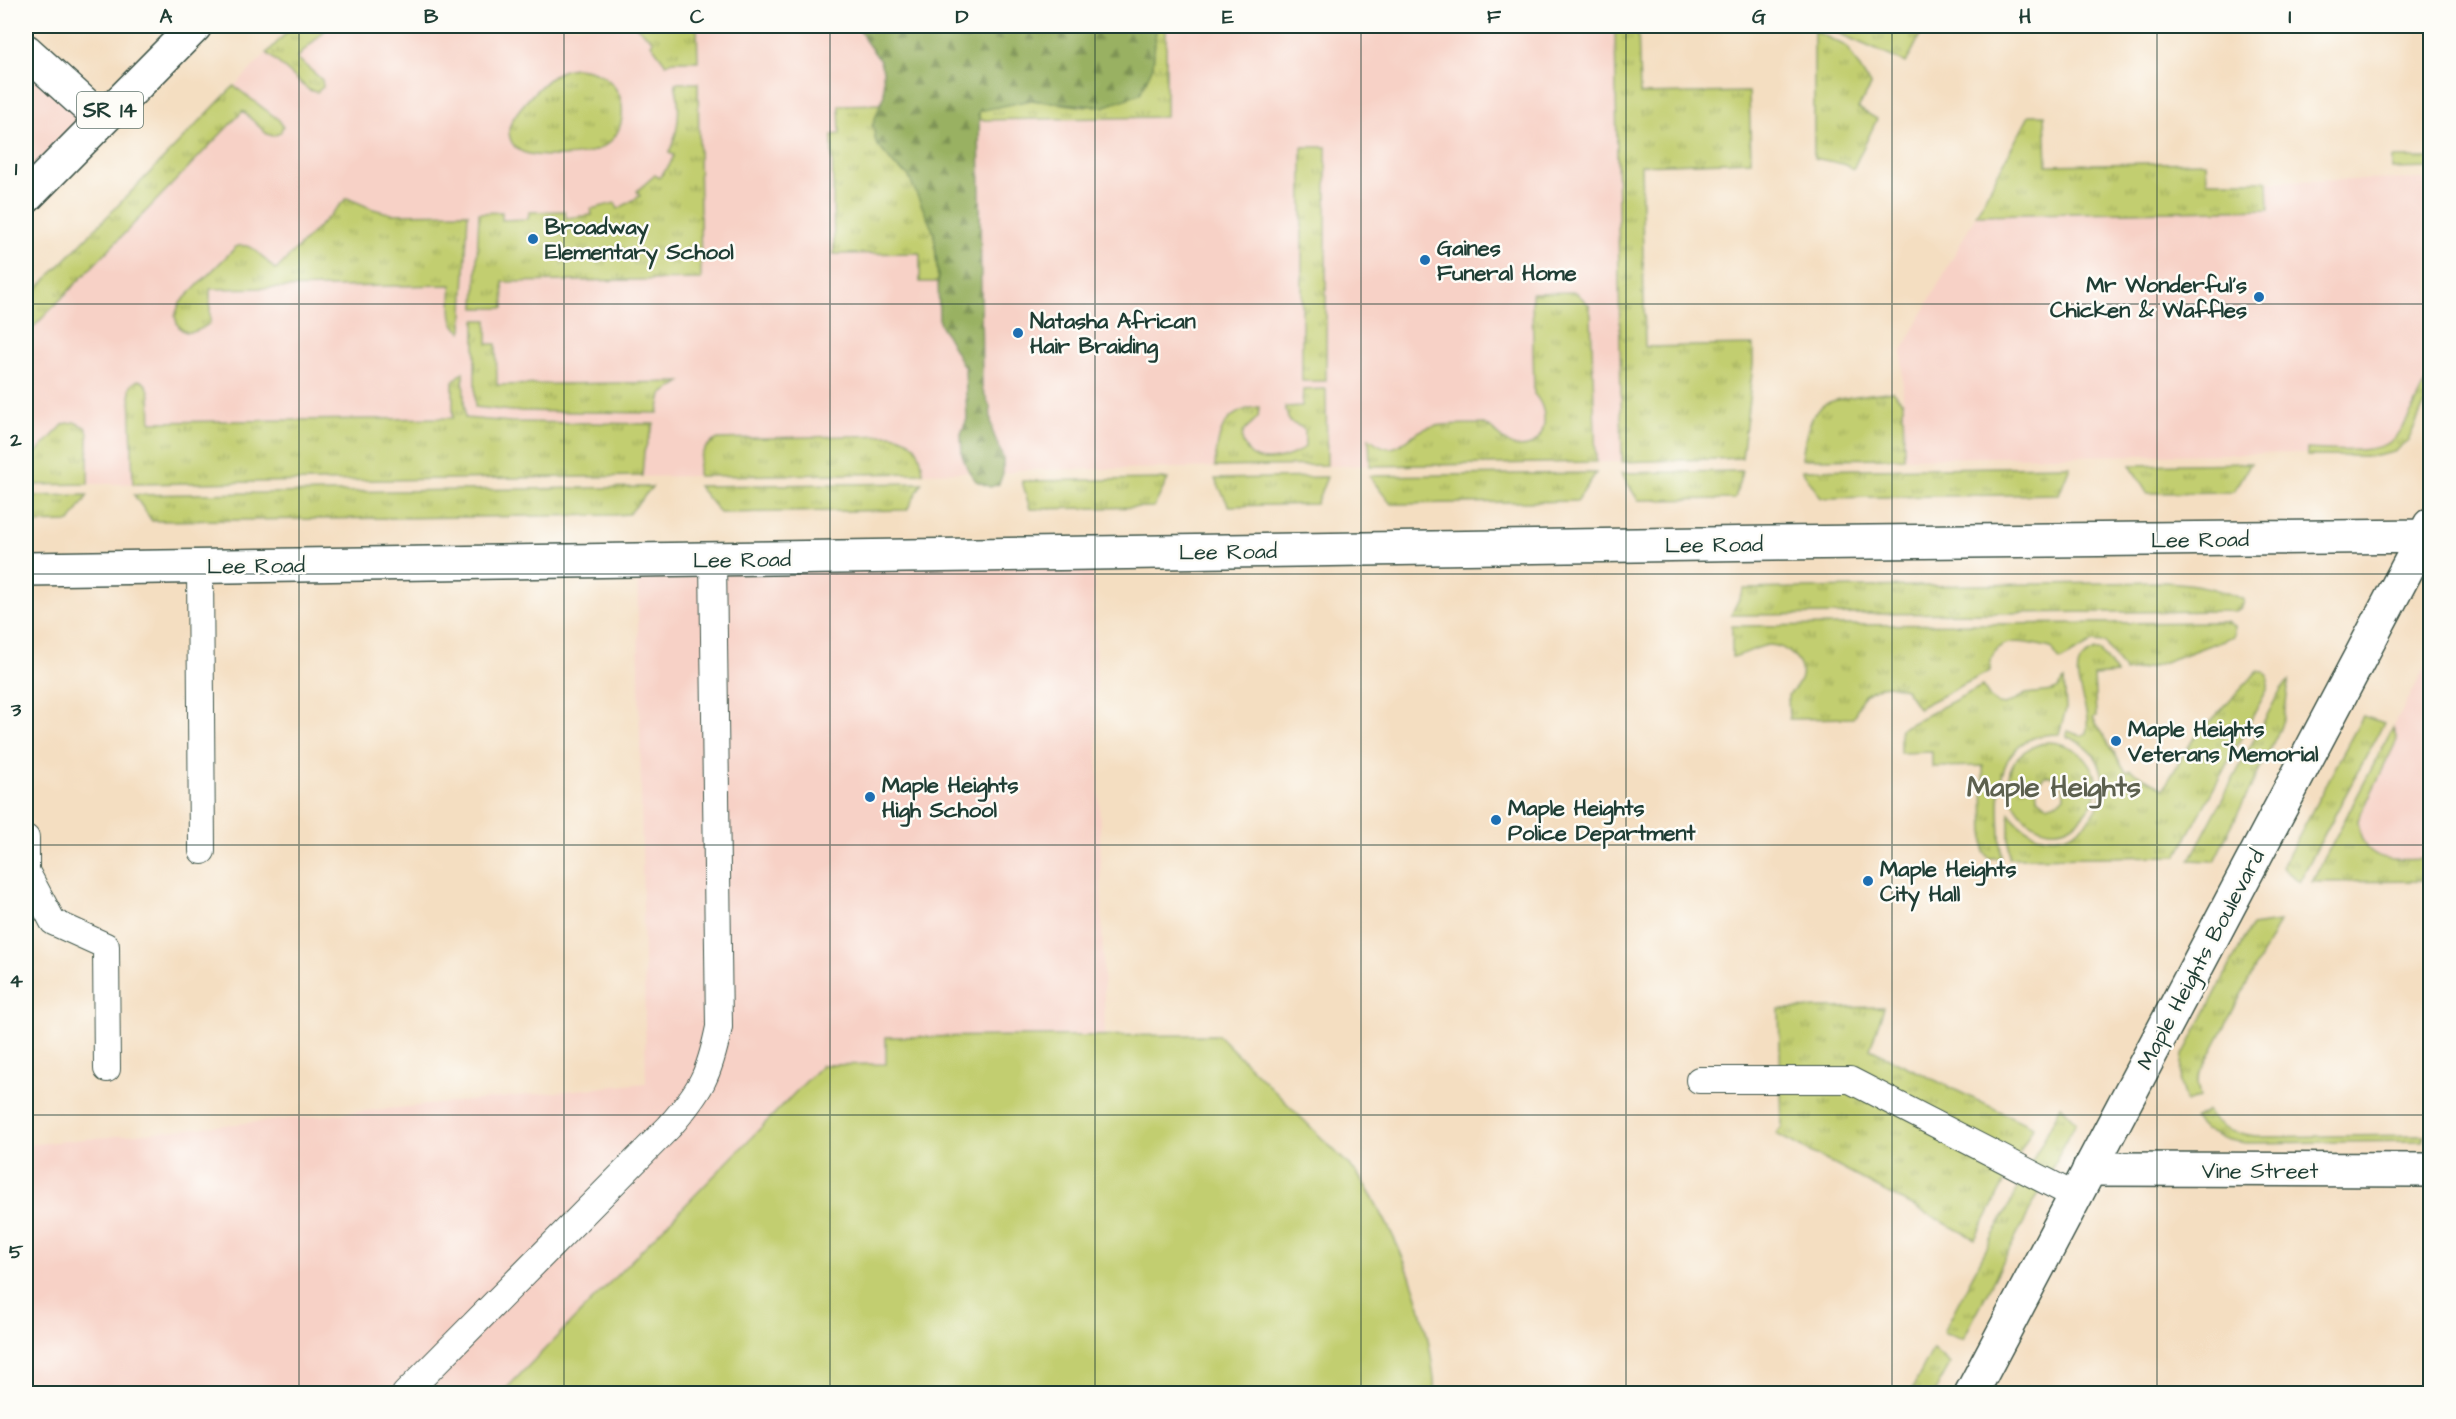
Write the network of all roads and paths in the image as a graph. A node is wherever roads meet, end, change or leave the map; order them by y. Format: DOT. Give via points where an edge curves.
graph roads {
  1 [pos="195,26"];
  2 [pos="26,51"];
  3 [pos="101,119"];
  4 [pos="26,197"];
  5 [pos="2429,532"];
  6 [pos="713,560"];
  7 [pos="200,566"];
  8 [pos="26,568"];
  9 [pos="26,838"];
  10 [pos="202,851"];
  11 [pos="107,1069"];
  12 [pos="1699,1080"];
  13 [pos="2430,1170"];
  14 [pos="2082,1183"];
  15 [pos="405,1394"];
  16 [pos="1971,1394"];
  1 -- 3 [label="main road, SR 14"];
  2 -- 3 [label="main road"];
  3 -- 4 [label="main road, SR 14"];
  5 -- 6 [label="main road, Lee Road"];
  5 -- 14 [label="main road, Maple Heights Boulevard"];
  6 -- 7 [label="main road, Lee Road"];
  6 -- 15 [label="lane" via="719,1028 712,1064 695,1097 669,1127"];
  7 -- 8 [label="main road, Lee Road"];
  7 -- 10 [label="lane"];
  9 -- 11 [label="lane" via="26,872 53,922 106,946"];
  12 -- 14 [label="lane" via="1850,1080"];
  13 -- 14 [label="main road, Vine Street"];
  14 -- 16 [label="main road, Maple Heights Boulevard"];
}
